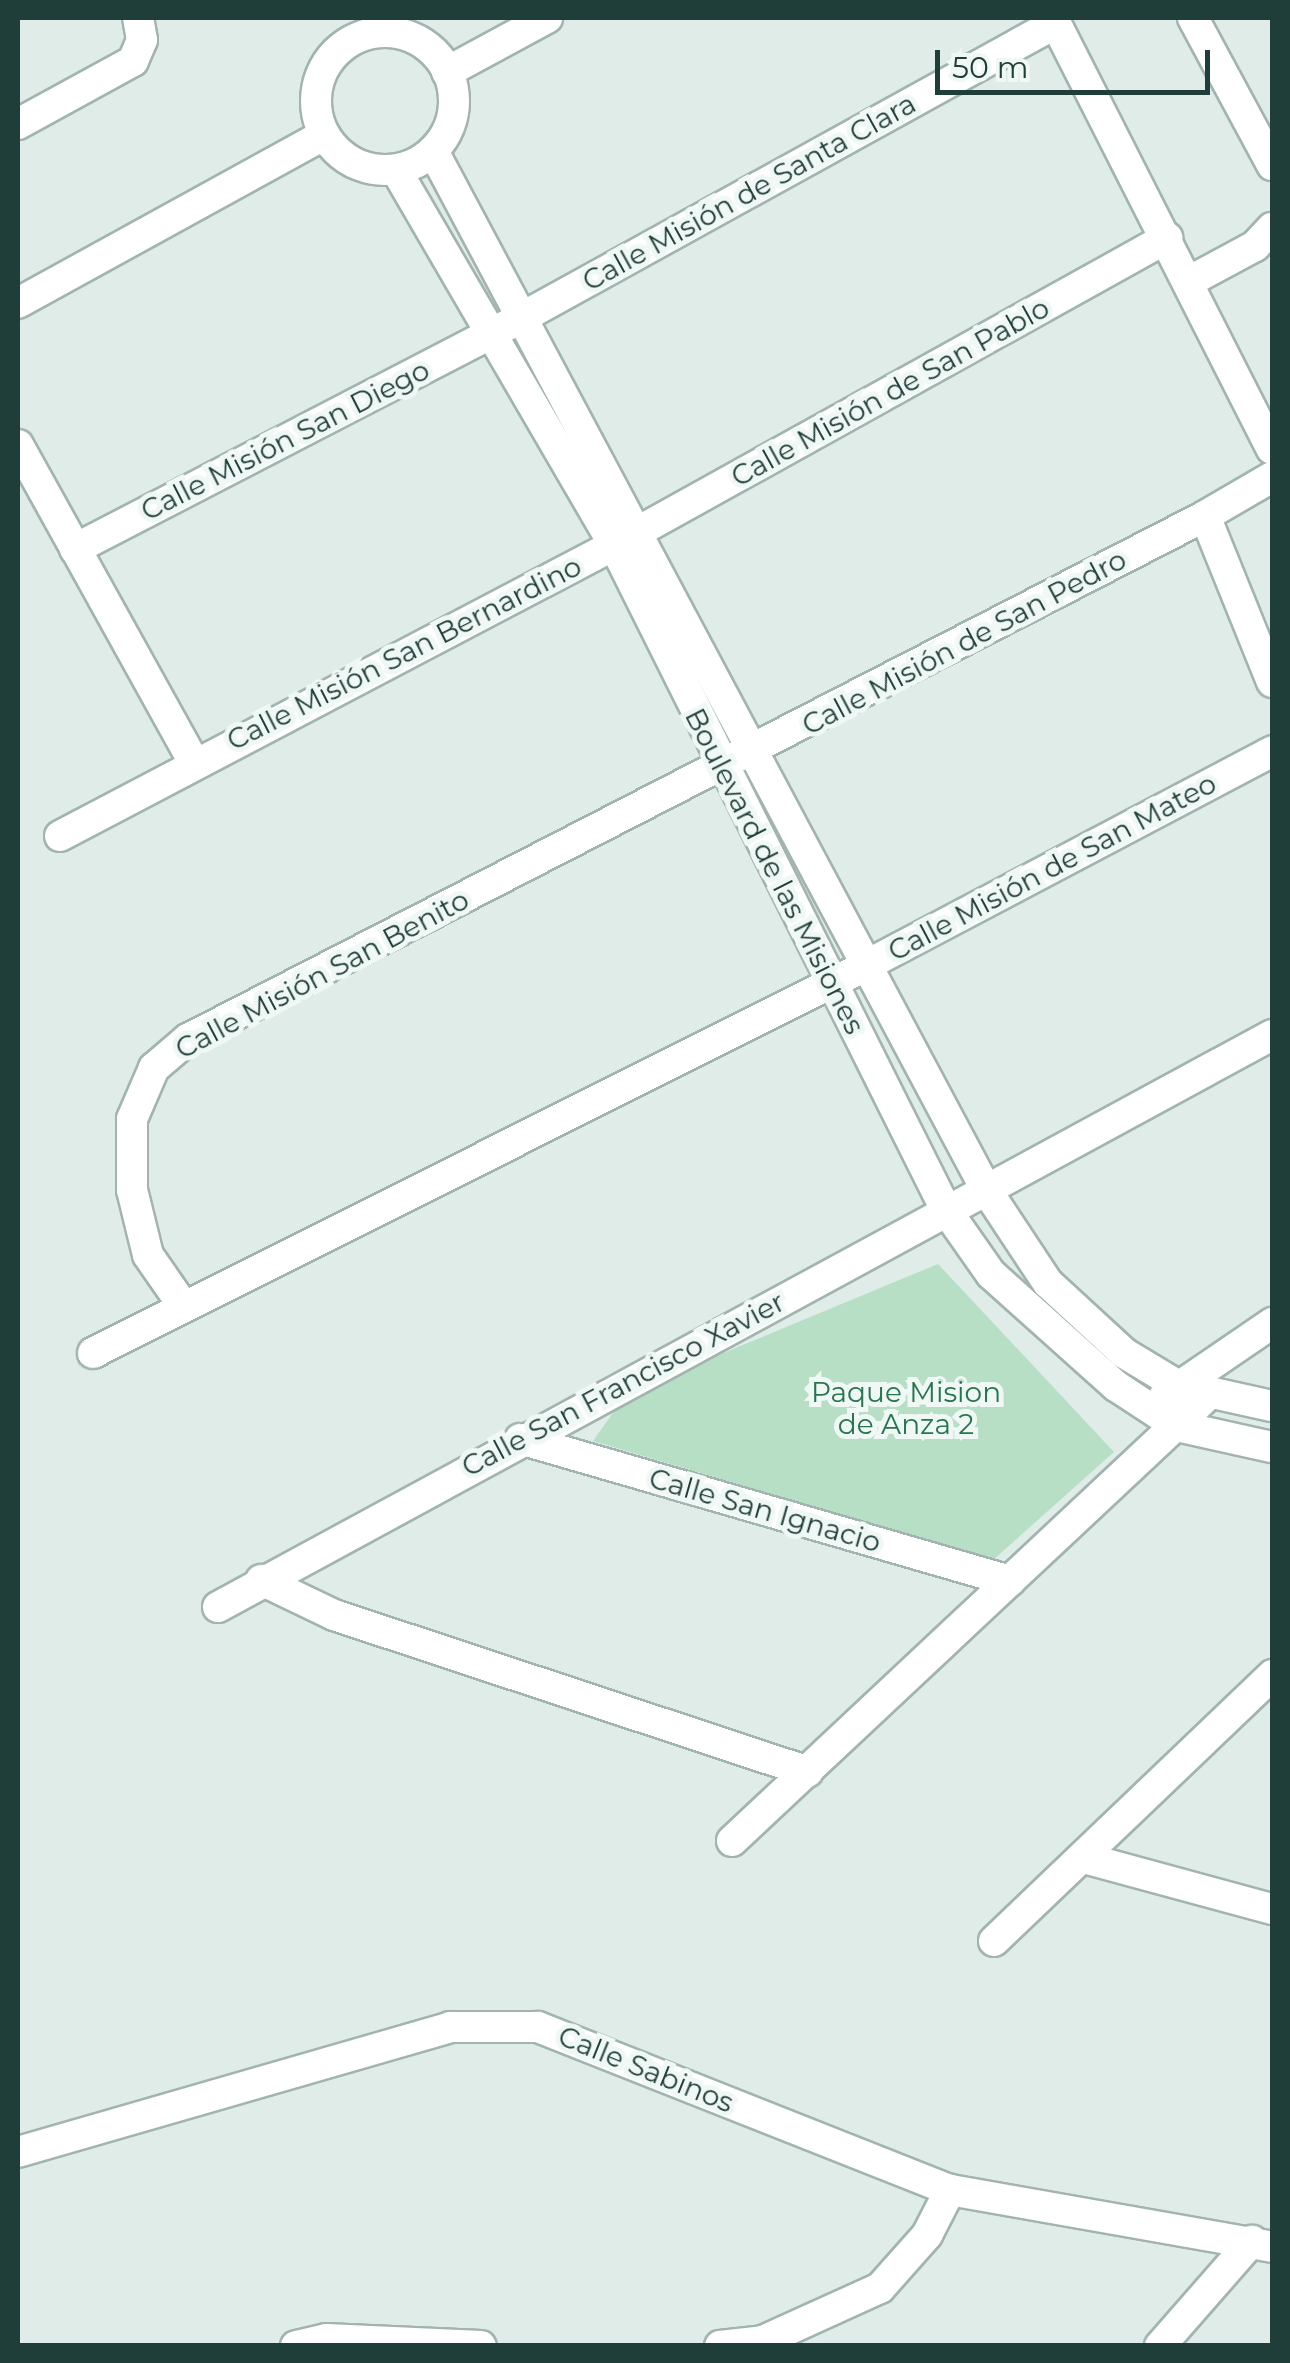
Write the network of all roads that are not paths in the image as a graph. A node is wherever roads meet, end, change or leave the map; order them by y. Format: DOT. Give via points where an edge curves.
graph roads {
  1 [pos="547,18"];
  2 [pos="1192,18"];
  3 [pos="1054,20"];
  4 [pos="140,29"];
  5 [pos="448,72"];
  6 [pos="18,124"];
  7 [pos="324,134"];
  8 [pos="433,151"];
  9 [pos="1272,165"];
  10 [pos="396,170"];
  11 [pos="1272,228"];
  12 [pos="1166,238"];
  13 [pos="1188,282"];
  14 [pos="18,303"];
  15 [pos="508,324"];
  16 [pos="18,445"];
  17 [pos="1272,449"];
  18 [pos="1272,477"];
  19 [pos="1205,516"];
  20 [pos="626,539"];
  21 [pos="75,549"];
  22 [pos="1272,682"];
  23 [pos="1272,751"];
  24 [pos="751,753"];
  25 [pos="194,762"];
  26 [pos="720,765"];
  27 [pos="60,836"];
  28 [pos="865,966"];
  29 [pos="832,982"];
  30 [pos="1272,1035"];
  31 [pos="987,1191"];
  32 [pos="946,1210"];
  33 [pos="184,1308"];
  34 [pos="1272,1323"];
  35 [pos="93,1353"];
  36 [pos="1176,1385"];
  37 [pos="1210,1393"];
  38 [pos="1272,1406"];
  39 [pos="1164,1418"];
  40 [pos="520,1439"];
  41 [pos="1272,1447"];
  42 [pos="261,1580"];
  43 [pos="1010,1581"];
  44 [pos="218,1607"];
  45 [pos="1272,1675"];
  46 [pos="808,1772"];
  47 [pos="732,1841"];
  48 [pos="1084,1858"];
  49 [pos="1272,1910"];
  50 [pos="994,1941"];
  51 [pos="18,2152"];
  52 [pos="950,2190"];
  53 [pos="1262,2244"];
  54 [pos="296,2346"];
  55 [pos="481,2346"];
  56 [pos="720,2346"];
  57 [pos="1160,2346"];
  1 -- 5 [label="street"];
  2 -- 9 [label="street"];
  3 -- 12 [label="street"];
  3 -- 15 [label="street, Calle Misión de Santa Clara"];
  4 -- 6 [label="street" via="133,61"];
  5 -- 7 [label="street" via="418,40 375,32 354,40 336,52 316,92"];
  5 -- 8 [label="street" via="452,114"];
  7 -- 10 [label="street" via="355,164"];
  7 -- 14 [label="street"];
  8 -- 10 [label="street"];
  8 -- 15 [label="street, Boulevard de las Misiones"];
  10 -- 15 [label="street, Boulevard de las Misiones"];
  11 -- 13 [label="street" via="1255,246"];
  12 -- 13 [label="street"];
  12 -- 20 [label="street, Calle Misión de San Pablo"];
  13 -- 17 [label="street"];
  15 -- 20 [label="street, Boulevard de las Misiones"];
  15 -- 21 [label="street, Calle Misión San Diego"];
  16 -- 21 [label="street, Calle Misión San Bernardino"];
  18 -- 19 [label="street, Calle Misión de San Pedro"];
  19 -- 22 [label="street"];
  19 -- 24 [label="street, Calle Misión de San Pedro"];
  20 -- 24 [label="street, Boulevard de las Misiones"];
  20 -- 25 [label="street, Calle Misión San Bernardino"];
  20 -- 26 [label="street, Boulevard de las Misiones"];
  21 -- 25 [label="street, Calle Misión San Bernardino"];
  23 -- 28 [label="street, Calle Misión de San Mateo"];
  24 -- 26 [label="street, Calle Misión de San Pedro"];
  24 -- 28 [label="street, Boulevard de las Misiones"];
  25 -- 27 [label="street, Calle Misión San Bernardino"];
  26 -- 29 [label="street, Boulevard de las Misiones"];
  26 -- 33 [label="street, Calle Misión San Benito" via="188,1039 154,1068 132,1119 132,1190 148,1255"];
  28 -- 29 [label="street, Calle Misión de San Mateo"];
  28 -- 31 [label="street, Boulevard de las Misiones"];
  29 -- 32 [label="street, Boulevard de las Misiones"];
  29 -- 33 [label="street"];
  30 -- 31 [label="street, Calle San Francisco Xavier"];
  31 -- 32 [label="street, Calle San Francisco Xavier"];
  31 -- 36 [label="street, Boulevard de las Misiones" via="1048,1283 1124,1353"];
  32 -- 39 [label="street, Boulevard de las Misiones" via="991,1274 1054,1337"];
  32 -- 40 [label="street, Calle San Francisco Xavier"];
  33 -- 35 [label="street"];
  34 -- 36 [label="street"];
  36 -- 37 [label="street, Boulevard de las Misiones"];
  36 -- 39 [label="street"];
  37 -- 38 [label="street, Boulevard de las Misiones"];
  37 -- 39 [label="street"];
  39 -- 41 [label="street, Boulevard de las Misiones"];
  39 -- 43 [label="street"];
  40 -- 42 [label="street, Calle San Francisco Xavier"];
  40 -- 43 [label="street, Calle San Ignacio"];
  42 -- 44 [label="street, Calle San Francisco Xavier"];
  42 -- 46 [label="street" via="334,1615"];
  43 -- 46 [label="street"];
  45 -- 48 [label="street"];
  46 -- 47 [label="street"];
  48 -- 49 [label="street"];
  48 -- 50 [label="street"];
  51 -- 52 [label="street, Calle Sabinos" via="450,2027 538,2027"];
  52 -- 53 [label="street, Calle Sabinos"];
  52 -- 56 [label="street" via="927,2235 880,2288 764,2340"];
  53 -- 57 [label="street"];
  54 -- 55 [label="street" via="326,2339"];
}
